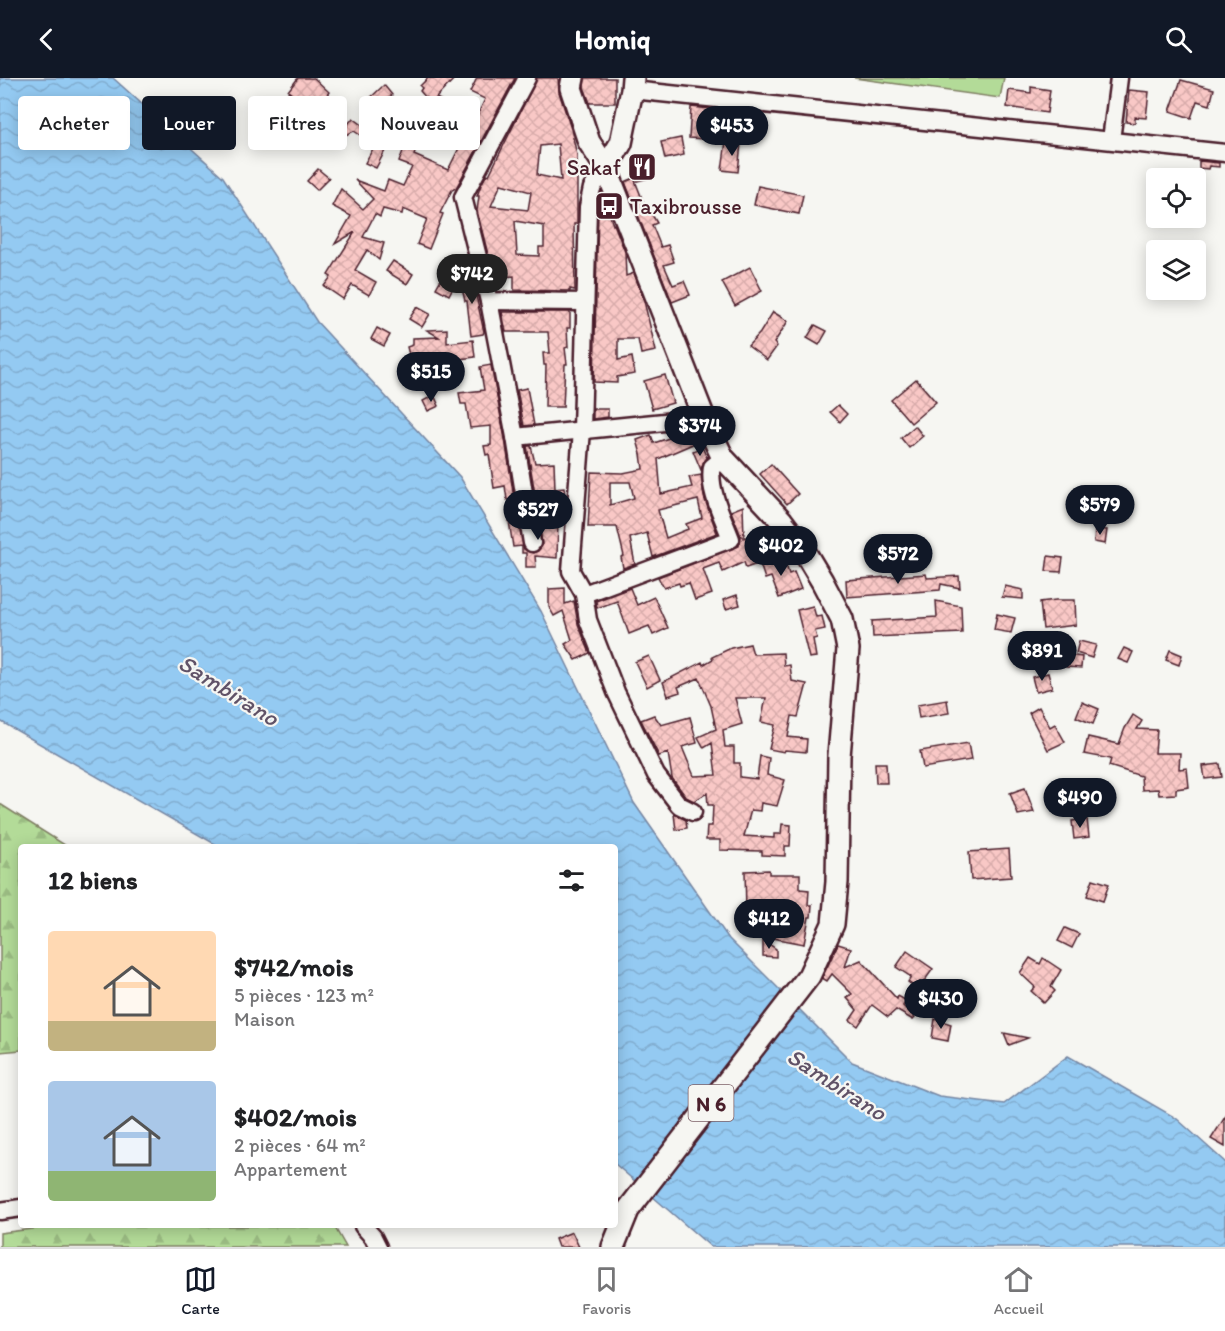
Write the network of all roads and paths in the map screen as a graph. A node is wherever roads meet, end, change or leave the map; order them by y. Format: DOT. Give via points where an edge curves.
graph roads {
  1 [pos="527,78"];
  2 [pos="573,78"];
  3 [pos="1119,78"];
  4 [pos="632,84"];
  5 [pos="1111,140"];
  6 [pos="1225,153"];
  7 [pos="606,168"];
  8 [pos="489,302"];
  9 [pos="585,302"];
  10 [pos="704,418"];
  11 [pos="582,430"];
  12 [pos="515,437"];
  13 [pos="723,458"];
  14 [pos="532,543"];
  15 [pos="584,594"];
  16 [pos="693,812"];
  17 [pos="18,1209"];
  18 [pos="0,1212"];
  19 [pos="365,1228"];
  20 [pos="378,1247"];
  21 [pos="613,1247"];
  1 -- 8 [label="street" via="463,198"];
  2 -- 7 [label="main road, N 6" via="571,88 589,142"];
  3 -- 5 [label="street"];
  4 -- 5 [label="street"];
  4 -- 7 [label="main road" via="621,143"];
  5 -- 6 [label="street"];
  7 -- 9 [label="street" via="592,188 588,207"];
  7 -- 10 [label="main road, N 6"];
  8 -- 9 [label="street"];
  8 -- 12 [label="street"];
  9 -- 11 [label="street"];
  10 -- 11 [label="street"];
  10 -- 13 [label="main road, N 6"];
  11 -- 12 [label="street"];
  11 -- 15 [label="street" via="571,570"];
  12 -- 14 [label="street"];
  13 -- 15 [label="street" via="712,466 711,474 731,539"];
  13 -- 21 [label="main road, N 6" via="801,546 842,619 848,649 839,756 833,924 809,976 628,1210"];
  15 -- 16 [label="street" via="588,620 616,692 656,775 679,806"];
  17 -- 18 [label="street"];
  19 -- 20 [label="street"];
}
